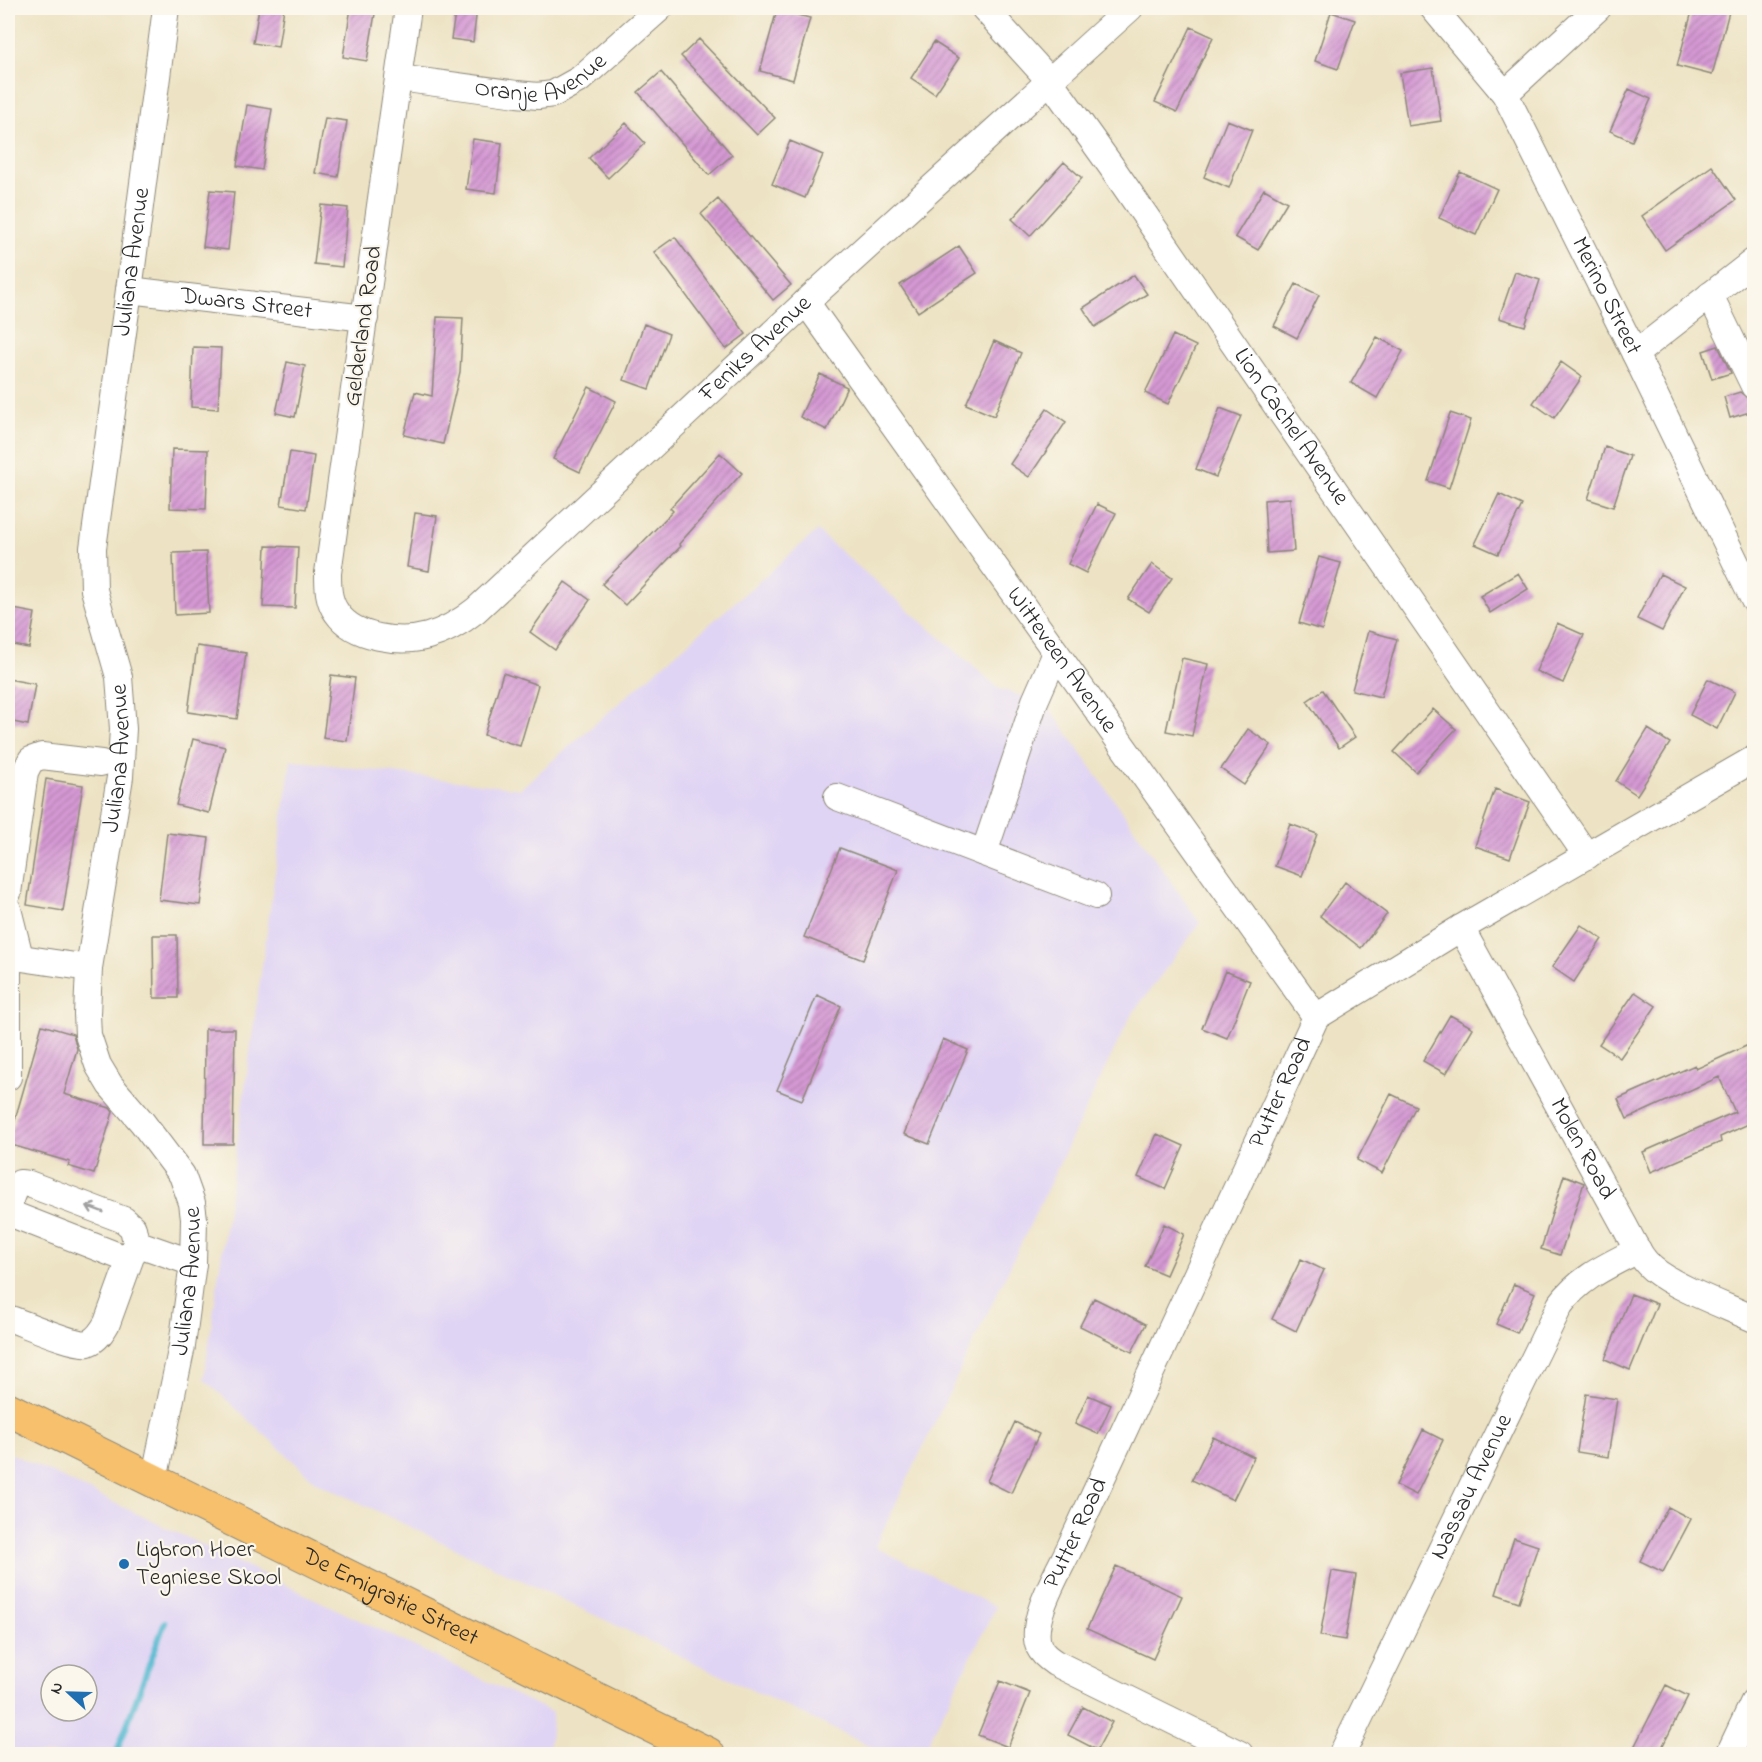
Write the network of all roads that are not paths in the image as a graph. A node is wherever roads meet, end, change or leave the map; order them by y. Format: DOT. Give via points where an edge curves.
graph roads {
  1 [pos="166,8"];
  2 [pos="408,8"];
  3 [pos="660,8"];
  4 [pos="984,8"];
  5 [pos="1130,8"];
  6 [pos="1433,8"];
  7 [pos="1598,8"];
  8 [pos="399,78"];
  9 [pos="1050,81"];
  10 [pos="1505,94"];
  11 [pos="1755,261"];
  12 [pos="129,290"];
  13 [pos="1710,295"];
  14 [pos="806,302"];
  15 [pos="365,318"];
  16 [pos="1635,354"];
  17 [pos="1755,386"];
  18 [pos="1755,600"];
  19 [pos="361,631"];
  20 [pos="1056,653"];
  21 [pos="1755,759"];
  22 [pos="101,763"];
  23 [pos="837,797"];
  24 [pos="984,854"];
  25 [pos="1587,856"];
  26 [pos="8,893"];
  27 [pos="1096,896"];
  28 [pos="8,909"];
  29 [pos="1461,928"];
  30 [pos="12,956"];
  31 [pos="89,968"];
  32 [pos="1316,1017"];
  33 [pos="8,1077"];
  34 [pos="1638,1250"];
  35 [pos="193,1263"];
  36 [pos="8,1318"];
  37 [pos="1755,1319"];
  38 [pos="8,1409"];
  39 [pos="154,1480"];
  40 [pos="1755,1701"];
  41 [pos="708,1755"];
  42 [pos="1240,1755"];
  43 [pos="1342,1755"];
  44 [pos="1729,1755"];
  1 -- 12 [label="street, Juliana Avenue"];
  2 -- 8 [label="street, Gelderland Road"];
  3 -- 8 [label="street, Oranje Avenue" via="580,79 553,94 517,94"];
  4 -- 9 [label="street, Lion Cachel Avenue"];
  5 -- 9 [label="street, Feniks Avenue"];
  6 -- 10 [label="street, Merino Street"];
  7 -- 10 [label="street"];
  8 -- 15 [label="street, Gelderland Road"];
  9 -- 14 [label="street, Feniks Avenue"];
  9 -- 25 [label="street, Lion Cachel Avenue"];
  10 -- 16 [label="street, Merino Street"];
  11 -- 13 [label="street"];
  12 -- 15 [label="street, Dwars Street"];
  12 -- 31 [label="street, Juliana Avenue" via="93,548 94,590 119,677 123,729 120,777"];
  13 -- 16 [label="street"];
  13 -- 17 [label="street"];
  14 -- 19 [label="street, Feniks Avenue" via="465,619 452,628 415,639"];
  14 -- 20 [label="street, Witteveen Avenue"];
  15 -- 19 [label="street, Gelderland Road" via="328,585 337,614"];
  16 -- 18 [label="street, Merino Street"];
  20 -- 24 [label="street" via="1035,701"];
  20 -- 32 [label="street, Witteveen Avenue"];
  21 -- 25 [label="street, Putter Road"];
  22 -- 26 [label="street" via="42,756 31,760 25,772"];
  23 -- 24 [label="street"];
  24 -- 27 [label="street"];
  25 -- 29 [label="street, Putter Road"];
  28 -- 30 [label="street"];
  29 -- 32 [label="street, Putter Road"];
  29 -- 34 [label="street, Molen Road"];
  30 -- 31 [label="street"];
  30 -- 33 [label="street"];
  31 -- 35 [label="street, Juliana Avenue" via="88,1035 98,1065 182,1175 194,1219"];
  32 -- 42 [label="street, Putter Road" via="1065,1558 1036,1630 1039,1647 1055,1663"];
  34 -- 37 [label="street, Molen Road" via="1653,1269"];
  34 -- 43 [label="street, Nassau Avenue" via="1583,1280 1560,1305"];
  35 -- 36 [label="street" via="133,1252 107,1323 89,1343 75,1342"];
  35 -- 39 [label="street, Juliana Avenue" via="182,1346"];
  38 -- 39 [label="highway, De Emigratie Street"];
  39 -- 41 [label="highway, De Emigratie Street"];
  40 -- 44 [label="street"];
}
